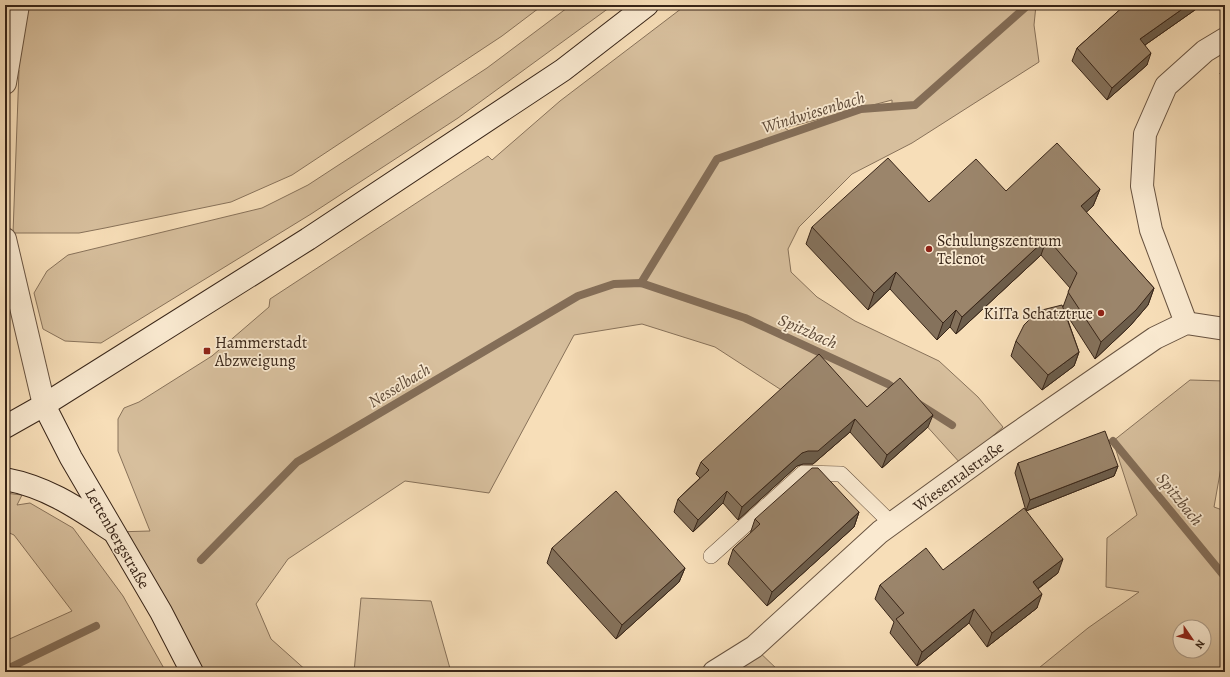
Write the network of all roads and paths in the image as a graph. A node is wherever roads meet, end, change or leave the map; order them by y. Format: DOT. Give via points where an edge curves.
graph roads {
  1 [pos="18,5"];
  2 [pos="647,5"];
  3 [pos="1225,39"];
  4 [pos="5,83"];
  5 [pos="5,239"];
  6 [pos="1186,323"];
  7 [pos="1225,329"];
  8 [pos="44,405"];
  9 [pos="5,427"];
  10 [pos="5,479"];
  11 [pos="892,524"];
  12 [pos="114,532"];
  13 [pos="711,556"];
  14 [pos="192,672"];
  15 [pos="714,672"];
  1 -- 4 [label="street"];
  2 -- 8 [label="street" via="564,70 308,238"];
  3 -- 6 [label="street" via="1206,51 1166,86 1145,134 1142,186 1151,230"];
  5 -- 8 [label="street, Lettenbergstraße"];
  6 -- 7 [label="street"];
  6 -- 11 [label="street, Wiesentalstraße" via="1148,343 1000,445"];
  8 -- 9 [label="street"];
  8 -- 12 [label="street, Lettenbergstraße"];
  10 -- 12 [label="street" via="39,488 67,501"];
  11 -- 13 [label="lane" via="841,474 803,473"];
  11 -- 15 [label="street, Wiesentalstraße" via="754,646"];
  12 -- 14 [label="street, Lettenbergstraße" via="161,612"];
}
